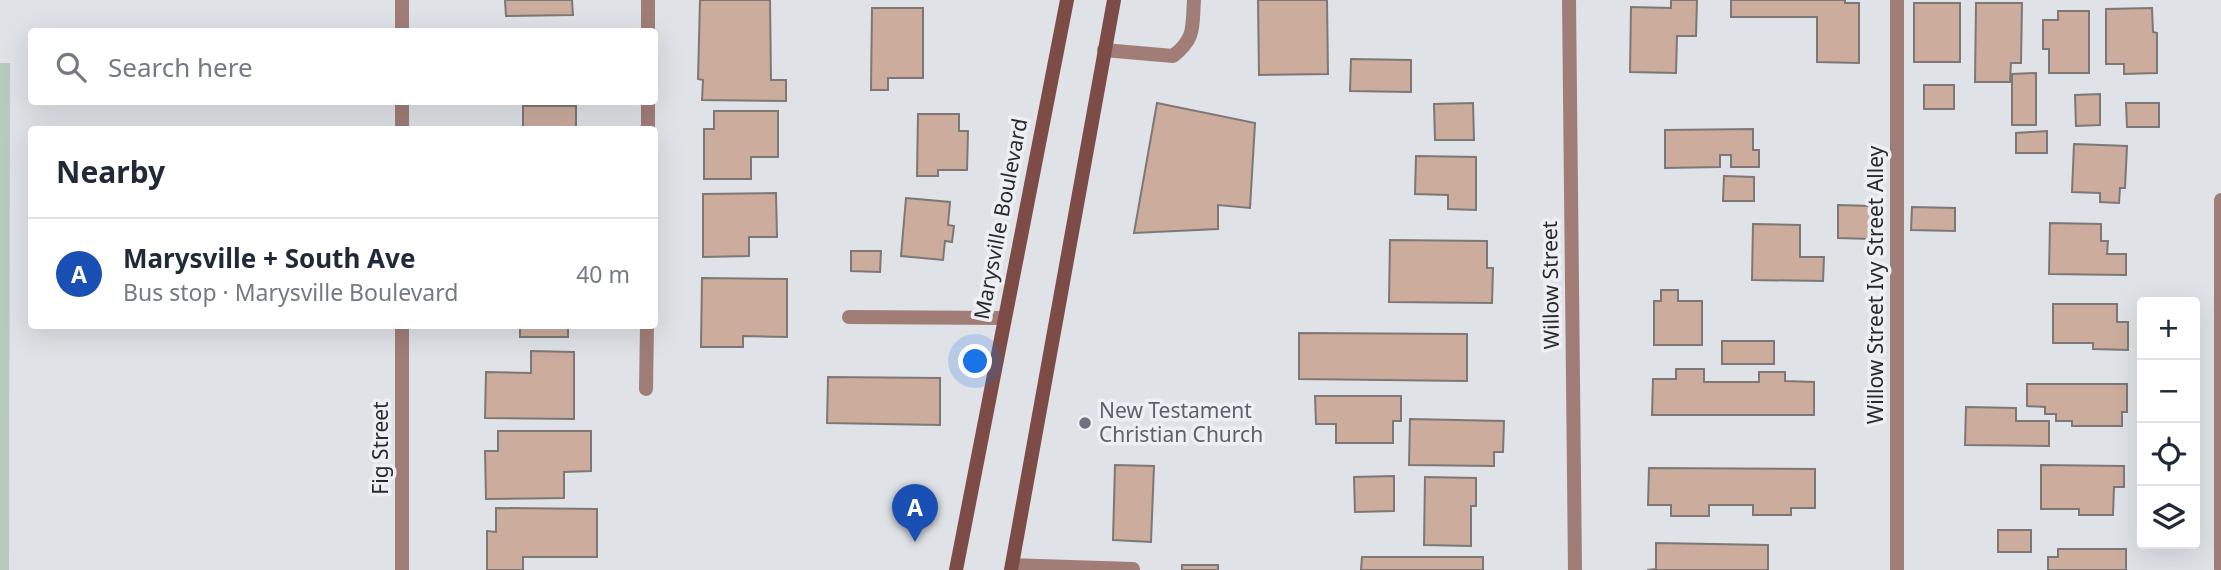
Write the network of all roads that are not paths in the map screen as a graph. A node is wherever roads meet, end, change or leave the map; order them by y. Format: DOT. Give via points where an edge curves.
graph roads {
  1 [pos="402,0"];
  2 [pos="648,0"];
  3 [pos="1067,0"];
  4 [pos="1114,0"];
  5 [pos="1194,0"];
  6 [pos="1569,0"];
  7 [pos="1897,0"];
  8 [pos="402,28"];
  9 [pos="648,28"];
  10 [pos="1104,50"];
  11 [pos="402,105"];
  12 [pos="648,105"];
  13 [pos="402,126"];
  14 [pos="648,126"];
  15 [pos="2221,200"];
  16 [pos="849,317"];
  17 [pos="1003,318"];
  18 [pos="402,329"];
  19 [pos="647,329"];
  20 [pos="646,389"];
  21 [pos="1012,567"];
  22 [pos="1133,569"];
  23 [pos="402,570"];
  24 [pos="956,570"];
  25 [pos="1575,570"];
  26 [pos="1897,570"];
  27 [pos="2221,570"];
  1 -- 8 [label="street"];
  2 -- 9 [label="street"];
  3 -- 17 [label="main road, Marysville Boulevard"];
  4 -- 10 [label="main road"];
  5 -- 10 [label="street" via="1188,44 1173,56"];
  6 -- 25 [label="street, Willow Street"];
  7 -- 26 [label="street, Willow Street Ivy Street Alley"];
  10 -- 21 [label="main road"];
  11 -- 13 [label="street"];
  12 -- 14 [label="street"];
  15 -- 27 [label="street"];
  16 -- 17 [label="street"];
  17 -- 24 [label="main road, Marysville Boulevard"];
  18 -- 23 [label="street, Fig Street"];
  19 -- 20 [label="street"];
  21 -- 22 [label="street"];
}
